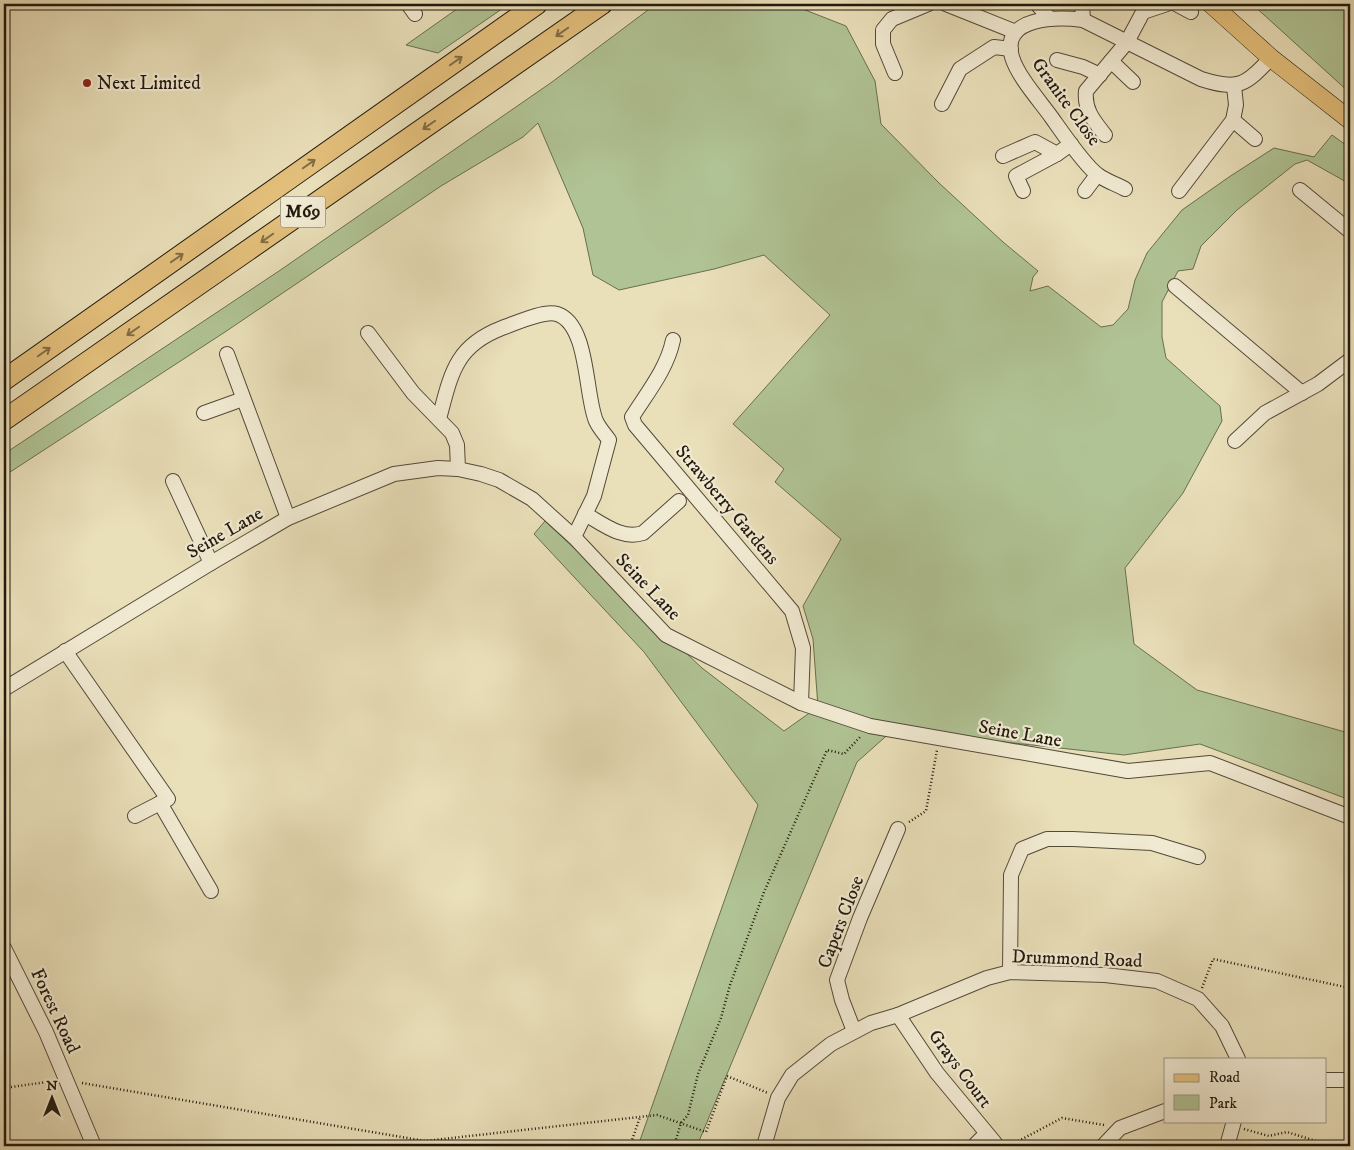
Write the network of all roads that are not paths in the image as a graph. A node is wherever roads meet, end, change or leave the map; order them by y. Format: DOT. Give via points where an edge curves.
graph roads {
  1 [pos="537,4"];
  2 [pos="602,4"];
  3 [pos="928,4"];
  4 [pos="946,4"];
  5 [pos="1037,4"];
  6 [pos="1082,4"];
  7 [pos="1167,4"];
  8 [pos="1176,4"];
  9 [pos="1211,4"];
  10 [pos="1191,12"];
  11 [pos="1050,19"];
  12 [pos="1082,20"];
  13 [pos="1016,32"];
  14 [pos="1127,42"];
  15 [pos="1011,49"];
  16 [pos="1272,58"];
  17 [pos="1056,60"];
  18 [pos="1111,61"];
  19 [pos="895,74"];
  20 [pos="1100,75"];
  21 [pos="1134,82"];
  22 [pos="1234,86"];
  23 [pos="942,104"];
  24 [pos="1233,120"];
  25 [pos="1350,120"];
  26 [pos="1104,135"];
  27 [pos="1255,139"];
  28 [pos="1071,144"];
  29 [pos="1057,154"];
  30 [pos="1003,156"];
  31 [pos="1096,174"];
  32 [pos="1125,189"];
  33 [pos="1085,190"];
  34 [pos="1300,190"];
  35 [pos="1022,191"];
  36 [pos="1179,191"];
  37 [pos="1350,231"];
  38 [pos="1175,286"];
  39 [pos="368,333"];
  40 [pos="673,340"];
  41 [pos="226,354"];
  42 [pos="1350,360"];
  43 [pos="4,380"];
  44 [pos="1302,393"];
  45 [pos="243,399"];
  46 [pos="204,413"];
  47 [pos="439,419"];
  48 [pos="4,420"];
  49 [pos="1235,441"];
  50 [pos="458,470"];
  51 [pos="173,481"];
  52 [pos="679,501"];
  53 [pos="585,514"];
  54 [pos="288,518"];
  55 [pos="574,537"];
  56 [pos="211,563"];
  57 [pos="65,651"];
  58 [pos="4,689"];
  59 [pos="801,703"];
  60 [pos="160,803"];
  61 [pos="135,816"];
  62 [pos="1350,817"];
  63 [pos="898,828"];
  64 [pos="1198,858"];
  65 [pos="211,891"];
  66 [pos="4,948"];
  67 [pos="1010,972"];
  68 [pos="898,1014"];
  69 [pos="854,1030"];
  70 [pos="1238,1058"];
  71 [pos="1326,1080"];
  72 [pos="1350,1080"];
  73 [pos="1164,1111"];
  74 [pos="1233,1124"];
  75 [pos="992,1142"];
  76 [pos="94,1146"];
  77 [pos="764,1146"];
  78 [pos="1103,1146"];
  79 [pos="1227,1146"];
  43 -- 1 [label="highway, M69, one-way"];
  2 -- 48 [label="highway, M69, one-way"];
  3 -- 19 [label="street" via="892,19 883,30 883,44"];
  4 -- 13 [label="street"];
  5 -- 11 [label="street"];
  6 -- 12 [label="street"];
  7 -- 14 [label="street" via="1143,12"];
  8 -- 10 [label="street"];
  9 -- 16 [label="main road"];
  11 -- 12 [label="street"];
  11 -- 13 [label="street" via="1024,26"];
  12 -- 14 [label="street"];
  13 -- 15 [label="street, Granite Close"];
  14 -- 18 [label="street"];
  14 -- 22 [label="street" via="1201,79"];
  15 -- 23 [label="street" via="994,47 960,69"];
  15 -- 28 [label="street, Granite Close" via="1012,58 1023,78"];
  16 -- 22 [label="street" via="1245,82"];
  16 -- 25 [label="main road"];
  17 -- 20 [label="street"];
  18 -- 20 [label="street"];
  18 -- 21 [label="street"];
  20 -- 26 [label="street" via="1086,91 1085,100 1088,112"];
  22 -- 24 [label="street" via="1236,104"];
  24 -- 27 [label="street"];
  24 -- 36 [label="street"];
  28 -- 29 [label="street"];
  28 -- 31 [label="street, Granite Close"];
  29 -- 30 [label="street" via="1035,142"];
  29 -- 35 [label="street" via="1016,176"];
  31 -- 32 [label="street"];
  31 -- 33 [label="street"];
  34 -- 37 [label="street"];
  38 -- 44 [label="street"];
  39 -- 47 [label="street" via="413,393"];
  40 -- 59 [label="street, Strawberry Gardens" via="664,366 632,417 635,425 792,611 803,648"];
  41 -- 45 [label="street"];
  42 -- 44 [label="street"];
  44 -- 49 [label="street" via="1265,413"];
  45 -- 46 [label="street"];
  45 -- 54 [label="street"];
  47 -- 50 [label="street" via="455,439"];
  47 -- 53 [label="street" via="458,360 470,346 500,328 534,316 556,314 564,318 574,330 583,354 596,421 609,440 594,496"];
  50 -- 54 [label="street, Seine Lane" via="438,468 394,474"];
  50 -- 55 [label="street, Seine Lane" via="481,474 516,489"];
  51 -- 56 [label="street"];
  52 -- 53 [label="street" via="643,533 636,535 614,530"];
  53 -- 55 [label="street"];
  54 -- 56 [label="street, Seine Lane"];
  55 -- 59 [label="street, Seine Lane" via="666,634"];
  56 -- 57 [label="street, Seine Lane"];
  57 -- 58 [label="street, Seine Lane"];
  57 -- 60 [label="street" via="168,799"];
  59 -- 62 [label="street, Seine Lane" via="866,725 1128,771 1210,763"];
  60 -- 61 [label="street"];
  60 -- 65 [label="street"];
  63 -- 69 [label="street, Capers Close" via="837,980"];
  64 -- 67 [label="street" via="1152,843 1047,839 1022,849 1011,874"];
  66 -- 76 [label="street, Forest Road" via="46,1032"];
  67 -- 68 [label="street, Drummond Road"];
  67 -- 70 [label="street, Drummond Road" via="1105,975 1157,981 1198,999 1222,1026"];
  68 -- 69 [label="street, Drummond Road"];
  68 -- 75 [label="street, Grays Court" via="936,1073"];
  69 -- 77 [label="street, Drummond Road" via="792,1075 778,1098"];
  71 -- 72 [label="street"];
  73 -- 78 [label="street" via="1120,1128"];
  74 -- 79 [label="street"];
}
